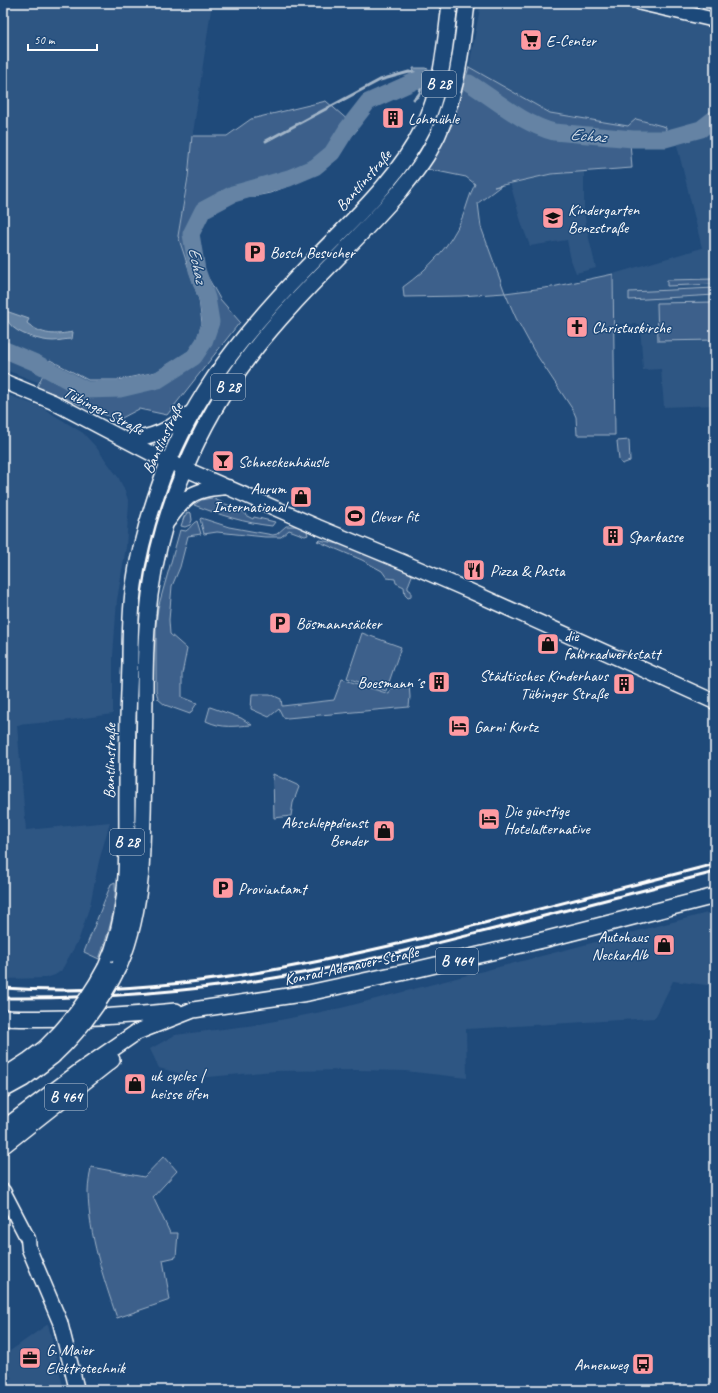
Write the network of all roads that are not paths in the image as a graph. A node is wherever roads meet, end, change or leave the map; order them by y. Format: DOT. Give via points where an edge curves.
graph roads {
  1 [pos="450,3"];
  2 [pos="641,3"];
  3 [pos="468,4"];
  4 [pos="715,20"];
  5 [pos="407,197"];
  6 [pos="386,208"];
  7 [pos="3,381"];
  8 [pos="192,412"];
  9 [pos="125,440"];
  10 [pos="169,461"];
  11 [pos="185,468"];
  12 [pos="228,487"];
  13 [pos="166,523"];
  14 [pos="715,702"];
  15 [pos="715,896"];
  16 [pos="113,965"];
  17 [pos="193,1010"];
  18 [pos="3,1018"];
  19 [pos="157,1025"];
  20 [pos="49,1052"];
  21 [pos="3,1077"];
  22 [pos="3,1090"];
  23 [pos="3,1129"];
  24 [pos="3,1146"];
  25 [pos="3,1190"];
  26 [pos="3,1210"];
  27 [pos="29,1249"];
  28 [pos="77,1390"];
  1 -- 8 [label="main road, Bantlinstraße / B 28" via="439,84 430,113 412,149 377,193 289,285 242,339 221,366"];
  2 -- 4 [label="street"];
  3 -- 6 [label="main road, Bantlinstraße / B 28" via="458,71 447,114 426,157"];
  5 -- 6 [label="main road"];
  6 -- 11 [label="main road, Bantlinstraße / B 28" via="255,349 232,380"];
  7 -- 9 [label="street, Tübinger Straße" via="53,402"];
  8 -- 9 [label="street" via="162,432 145,438"];
  8 -- 10 [label="main road, Bantlinstraße / B 28"];
  9 -- 10 [label="street, Tübinger Straße"];
  10 -- 11 [label="street, Tübinger Straße"];
  10 -- 16 [label="main road, Bantlinstraße / B 28" via="146,528 134,587 128,714 127,850 124,900"];
  11 -- 12 [label="street, Tübinger Straße"];
  11 -- 13 [label="main road, Bantlinstraße / B 28"];
  12 -- 13 [label="street" via="206,489 192,494 183,501"];
  12 -- 14 [label="street, Tübinger Straße" via="470,591"];
  13 -- 16 [label="main road, Bantlinstraße / B 28" via="153,577 148,614 140,885 131,934"];
  15 -- 17 [label="main road, Konrad-Adenauer-Straße / B 464" via="547,940 396,974 308,993"];
  16 -- 20 [label="main road, B 28, bridge"];
  17 -- 18 [label="main road, B 464" via="118,1016"];
  17 -- 19 [label="main road, Konrad-Adenauer-Straße / B 464"];
  19 -- 23 [label="main road, Konrad-Adenauer-Straße" via="137,1032 120,1043"];
  19 -- 24 [label="main road, Konrad-Adenauer-Straße / B 464" via="145,1037 122,1052"];
  20 -- 21 [label="main road, B 28" via="29,1060"];
  20 -- 22 [label="main road, B 28" via="23,1079"];
  25 -- 27 [label="street" via="28,1239"];
  26 -- 27 [label="street" via="21,1243"];
  27 -- 28 [label="street" via="60,1322"];
}
